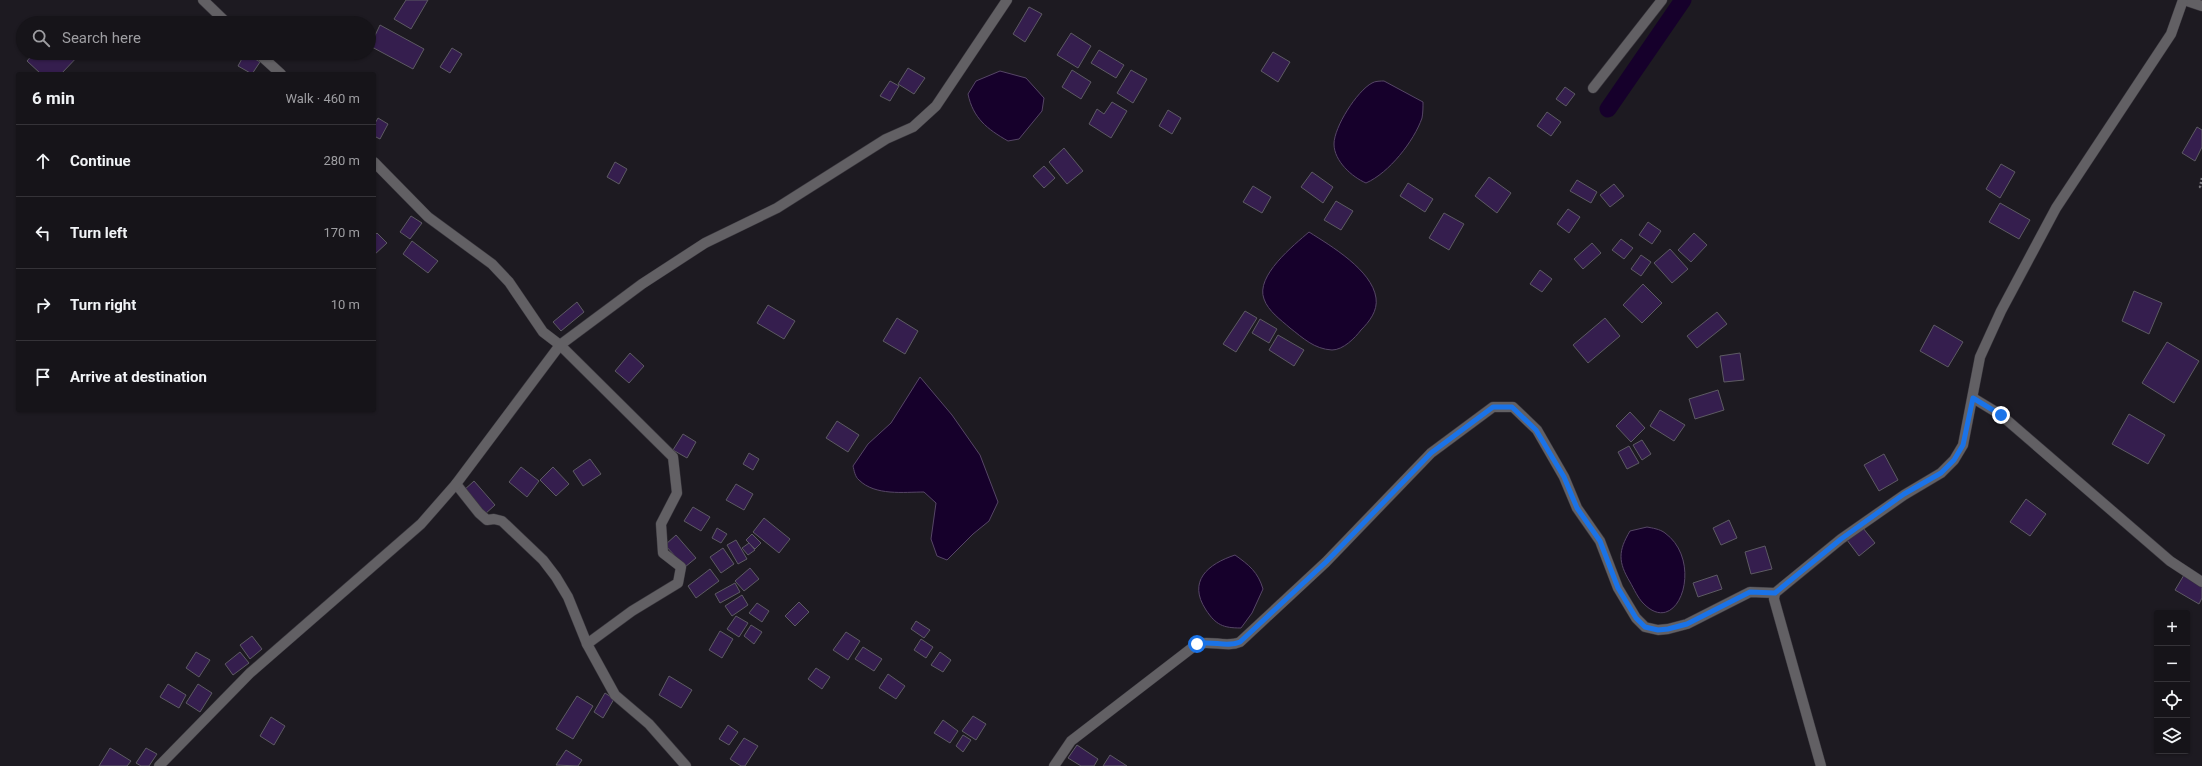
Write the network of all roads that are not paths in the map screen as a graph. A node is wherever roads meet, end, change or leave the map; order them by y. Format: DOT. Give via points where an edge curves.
graph roads {
  1 [pos="203,0"];
  2 [pos="1007,0"];
  3 [pos="1662,0"];
  4 [pos="2184,0"];
  5 [pos="2202,6"];
  6 [pos="220,16"];
  7 [pos="266,60"];
  8 [pos="279,72"];
  9 [pos="1593,88"];
  10 [pos="376,164"];
  11 [pos="560,345"];
  12 [pos="1973,398"];
  13 [pos="456,484"];
  14 [pos="2202,582"];
  15 [pos="1775,593"];
  16 [pos="587,644"];
  17 [pos="159,766"];
  18 [pos="686,766"];
  19 [pos="1054,766"];
  20 [pos="1821,766"];
  1 -- 6 [label="street"];
  2 -- 11 [label="street" via="936,106 913,127 886,139 777,208 705,243 642,284"];
  3 -- 9 [label="street"];
  4 -- 5 [label="street"];
  4 -- 12 [label="street" via="2171,34 2056,208 2001,311 1980,357"];
  7 -- 8 [label="street"];
  10 -- 11 [label="street" via="428,217 492,264 509,282 543,332"];
  11 -- 13 [label="street"];
  11 -- 16 [label="street" via="673,457 677,493 661,524 663,553 681,567 678,583 632,611"];
  12 -- 14 [label="street" via="2001,415 2170,561"];
  12 -- 15 [label="street" via="1963,445 1954,460 1941,473 1904,494 1841,539"];
  13 -- 16 [label="street" via="487,520 502,522 543,560 568,597"];
  13 -- 17 [label="street" via="421,524 250,673"];
  15 -- 19 [label="street" via="1750,592 1687,624 1668,629 1645,627 1636,618 1618,588 1600,541 1577,508 1564,477 1536,430 1512,407 1493,407 1431,453 1326,562 1240,642 1234,645 1204,642 1197,644 1070,741"];
  15 -- 20 [label="street" via="1774,599"];
  16 -- 18 [label="street" via="615,695 649,724"];
}
